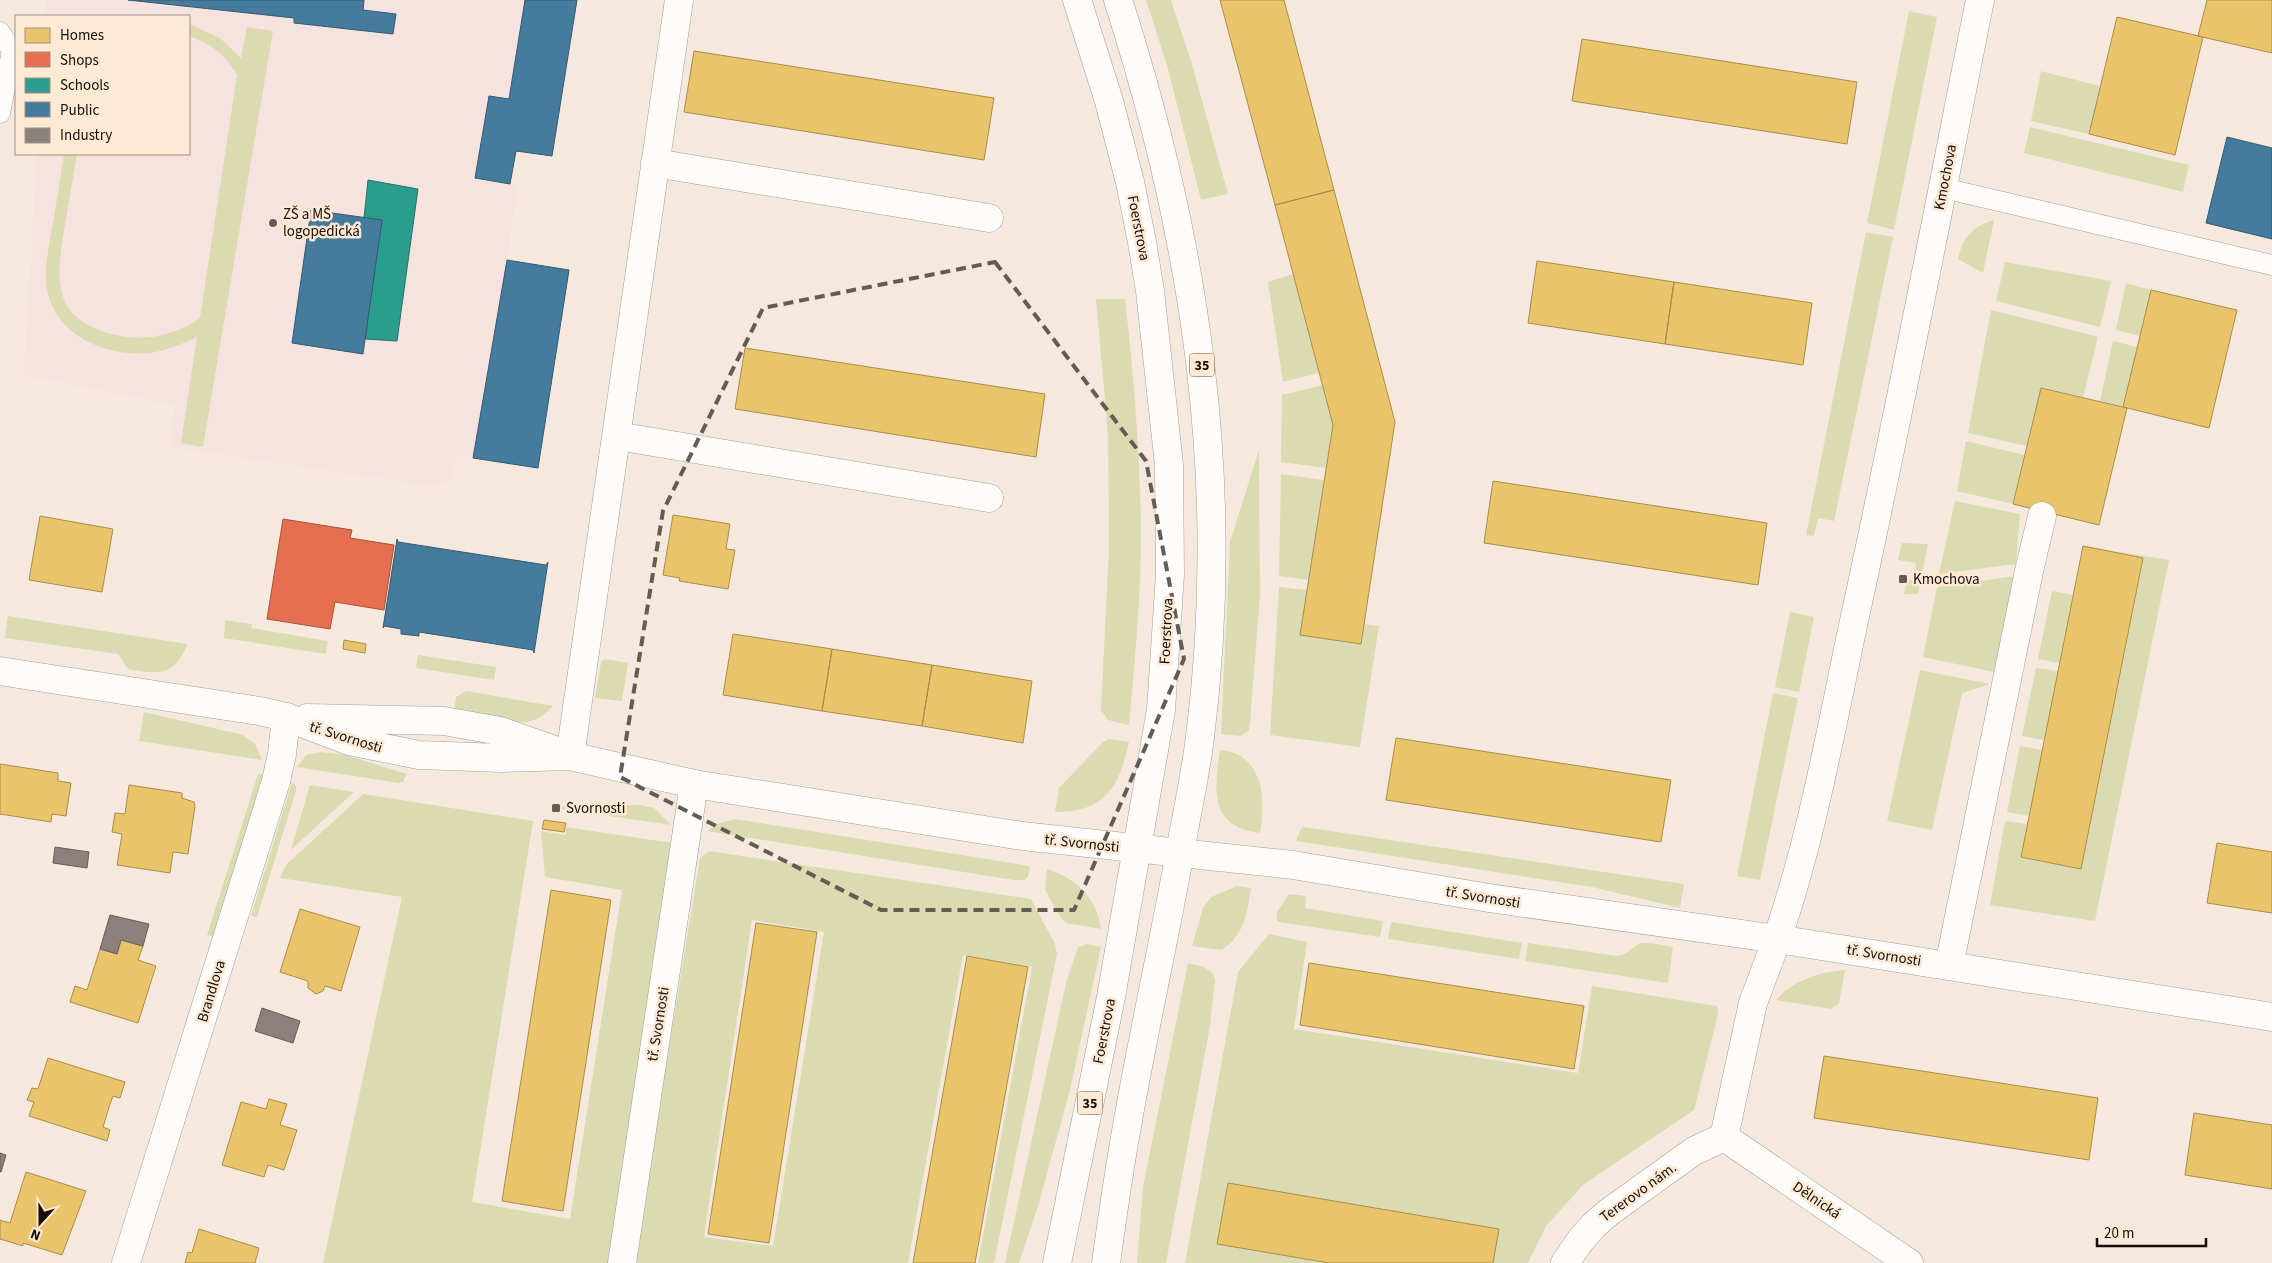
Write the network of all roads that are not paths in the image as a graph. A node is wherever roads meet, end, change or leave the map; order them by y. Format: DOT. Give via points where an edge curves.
graph roads {
  1 [pos="679,0"];
  2 [pos="1077,0"];
  3 [pos="1118,0"];
  4 [pos="1980,0"];
  5 [pos="0,32"];
  6 [pos="0,113"];
  7 [pos="655,164"];
  8 [pos="1942,188"];
  9 [pos="989,218"];
  10 [pos="2272,265"];
  11 [pos="617,436"];
  12 [pos="988,498"];
  13 [pos="2042,516"];
  14 [pos="0,670"];
  15 [pos="286,717"];
  16 [pos="570,756"];
  17 [pos="694,784"];
  18 [pos="1138,849"];
  19 [pos="1179,853"];
  20 [pos="1777,939"];
  21 [pos="1949,966"];
  22 [pos="2272,1017"];
  23 [pos="1724,1137"];
  24 [pos="126,1263"];
  25 [pos="622,1263"];
  26 [pos="1056,1263"];
  27 [pos="1106,1263"];
  28 [pos="1565,1263"];
  29 [pos="1909,1263"];
  1 -- 7 [label="street"];
  2 -- 18 [label="street, Foerstrova / 35" via="1110,101 1138,225 1150,291 1170,465 1170,574 1161,710"];
  3 -- 19 [label="street, 35" via="1152,114 1181,237 1202,362 1210,448 1210,591 1204,706"];
  4 -- 8 [label="street, Kmochova"];
  5 -- 6 [label="lane" via="12,51"];
  7 -- 9 [label="street"];
  7 -- 11 [label="street"];
  8 -- 10 [label="lane"];
  8 -- 20 [label="street, Kmochova" via="1885,481 1812,819 1794,890"];
  11 -- 12 [label="street"];
  11 -- 16 [label="street"];
  13 -- 21 [label="street"];
  14 -- 15 [label="street, tř. Svornosti"];
  15 -- 16 [label="street, tř. Svornosti" via="349,741 419,755"];
  15 -- 24 [label="street, Brandlova" via="276,781"];
  16 -- 17 [label="street, tř. Svornosti"];
  17 -- 18 [label="street, tř. Svornosti" via="1022,836"];
  17 -- 25 [label="street, tř. Svornosti"];
  18 -- 19 [label="street, tř. Svornosti"];
  18 -- 26 [label="street, Foerstrova / 35"];
  19 -- 20 [label="street, tř. Svornosti" via="1293,865"];
  19 -- 27 [label="street, 35" via="1122,1153"];
  20 -- 21 [label="street, tř. Svornosti"];
  20 -- 23 [label="street" via="1753,1003"];
  21 -- 22 [label="street, tř. Svornosti"];
  23 -- 28 [label="street, Tererovo nám." via="1694,1151 1609,1212 1580,1241"];
  23 -- 29 [label="street, Dělnická"];
}
